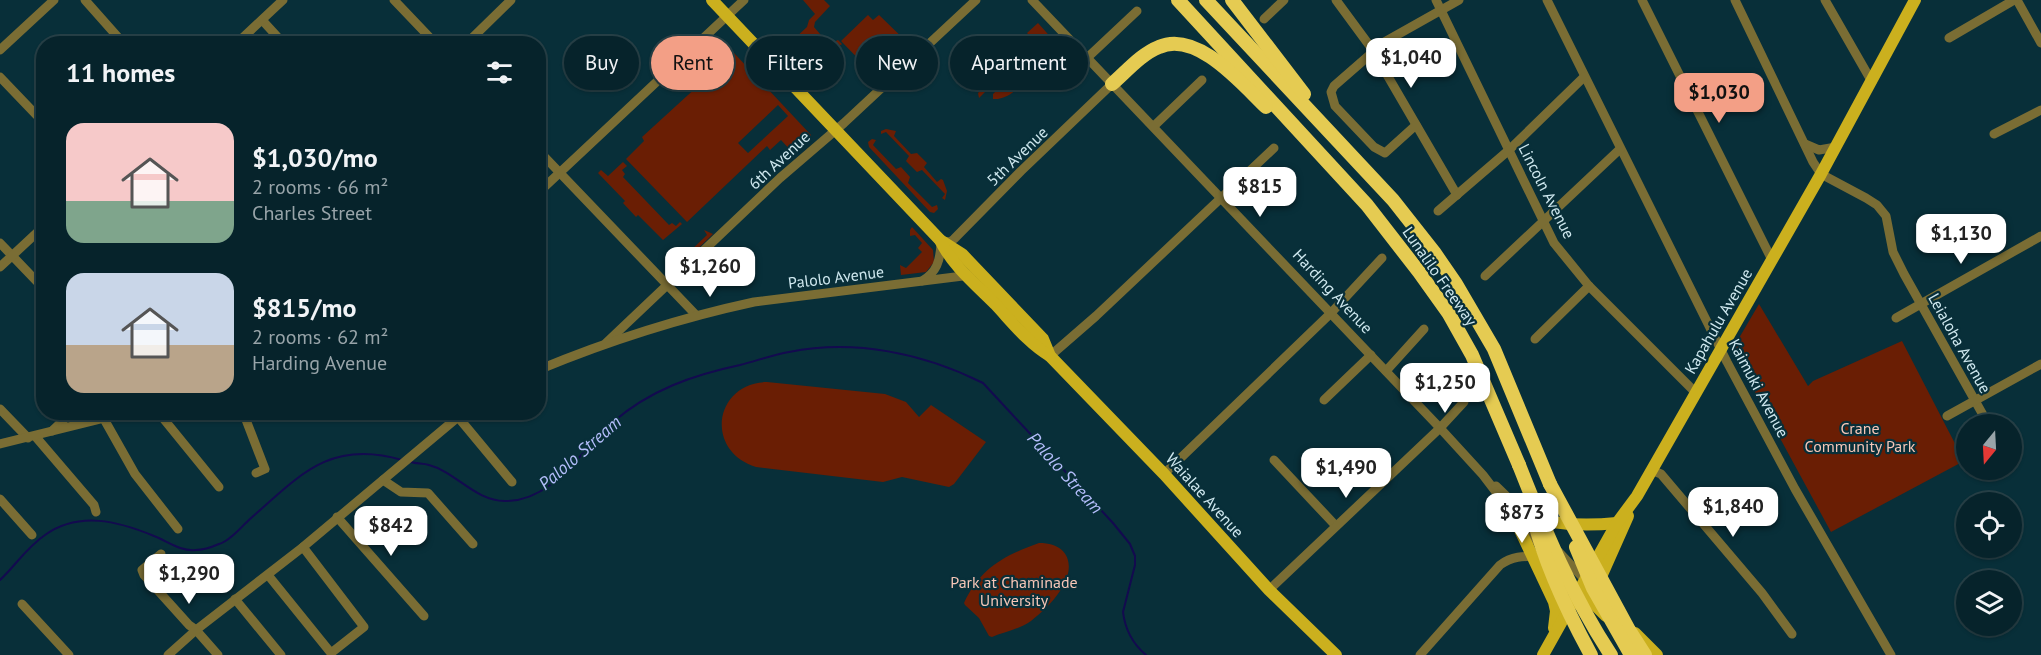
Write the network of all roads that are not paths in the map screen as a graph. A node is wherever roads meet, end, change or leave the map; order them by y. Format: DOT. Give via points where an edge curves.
graph roads {
  1 [pos="54,0"];
  2 [pos="85,0"];
  3 [pos="283,0"];
  4 [pos="394,0"];
  5 [pos="511,0"];
  6 [pos="712,0"];
  7 [pos="744,0"];
  8 [pos="976,0"];
  9 [pos="1032,0"];
  10 [pos="1178,0"];
  11 [pos="1206,0"];
  12 [pos="1232,0"];
  13 [pos="1284,0"];
  14 [pos="1336,0"];
  15 [pos="1436,0"];
  16 [pos="1459,0"];
  17 [pos="1547,0"];
  18 [pos="1642,0"];
  19 [pos="1735,0"];
  20 [pos="1825,0"];
  21 [pos="1915,0"];
  22 [pos="2015,0"];
  23 [pos="1441,10"];
  24 [pos="1137,11"];
  25 [pos="727,16"];
  26 [pos="262,20"];
  27 [pos="1264,20"];
  28 [pos="117,36"];
  29 [pos="245,36"];
  30 [pos="277,36"];
  31 [pos="428,36"];
  32 [pos="474,36"];
  33 [pos="1066,36"];
  34 [pos="1949,38"];
  35 [pos="2041,43"];
  36 [pos="0,50"];
  37 [pos="1373,51"];
  38 [pos="1088,57"];
  39 [pos="1088,59"];
  40 [pos="0,77"];
  41 [pos="1584,77"];
  42 [pos="1202,80"];
  43 [pos="1872,82"];
  44 [pos="1112,84"];
  45 [pos="2041,110"];
  46 [pos="36,115"];
  47 [pos="1416,125"];
  48 [pos="1154,126"];
  49 [pos="835,130"];
  50 [pos="1994,134"];
  51 [pos="1805,144"];
  52 [pos="1342,146"];
  53 [pos="1836,147"];
  54 [pos="1274,148"];
  55 [pos="1620,149"];
  56 [pos="1509,150"];
  57 [pos="546,158"];
  58 [pos="560,172"];
  59 [pos="1821,174"];
  60 [pos="546,185"];
  61 [pos="1349,185"];
  62 [pos="1456,195"];
  63 [pos="1222,198"];
  64 [pos="1438,212"];
  65 [pos="1545,220"];
  66 [pos="36,234"];
  67 [pos="2041,236"];
  68 [pos="941,242"];
  69 [pos="0,243"];
  70 [pos="12,256"];
  71 [pos="1382,258"];
  72 [pos="1772,260"];
  73 [pos="0,267"];
  74 [pos="967,275"];
  75 [pos="1485,276"];
  76 [pos="36,281"];
  77 [pos="917,283"];
  78 [pos="667,285"];
  79 [pos="1589,286"];
  80 [pos="1921,303"];
  81 [pos="1331,313"];
  82 [pos="696,315"];
  83 [pos="1896,318"];
  84 [pos="1029,324"];
  85 [pos="1424,329"];
  86 [pos="1535,339"];
  87 [pos="604,345"];
  88 [pos="1721,350"];
  89 [pos="1371,355"];
  90 [pos="1050,356"];
  91 [pos="2041,364"];
  92 [pos="546,367"];
  93 [pos="1386,371"];
  94 [pos="1696,393"];
  95 [pos="1324,400"];
  96 [pos="1976,400"];
  97 [pos="1464,402"];
  98 [pos="0,409"];
  99 [pos="1983,414"];
  100 [pos="1947,416"];
  101 [pos="64,420"];
  102 [pos="100,420"];
  103 [pos="105,420"];
  104 [pos="164,420"];
  105 [pos="246,420"];
  106 [pos="455,420"];
  107 [pos="465,420"];
  108 [pos="1440,428"];
  109 [pos="51,432"];
  110 [pos="31,437"];
  111 [pos="0,444"];
  112 [pos="1274,460"];
  113 [pos="1519,465"];
  114 [pos="1651,470"];
  115 [pos="256,473"];
  116 [pos="1164,474"];
  117 [pos="1483,475"];
  118 [pos="383,480"];
  119 [pos="512,482"];
  120 [pos="1550,484"];
  121 [pos="219,488"];
  122 [pos="1636,496"];
  123 [pos="0,499"];
  124 [pos="96,512"];
  125 [pos="1512,513"];
  126 [pos="1526,515"];
  127 [pos="337,517"];
  128 [pos="1617,524"];
  129 [pos="1336,526"];
  130 [pos="178,529"];
  131 [pos="32,536"];
  132 [pos="473,544"];
  133 [pos="303,547"];
  134 [pos="161,554"];
  135 [pos="1532,557"];
  136 [pos="1552,558"];
  137 [pos="268,575"];
  138 [pos="1588,583"];
  139 [pos="1269,590"];
  140 [pos="235,599"];
  141 [pos="22,604"];
  142 [pos="424,616"];
  143 [pos="196,630"];
  144 [pos="1792,634"];
  145 [pos="1553,636"];
  146 [pos="1543,654"];
  147 [pos="69,655"];
  148 [pos="168,655"];
  149 [pos="218,655"];
  150 [pos="281,655"];
  151 [pos="1336,655"];
  152 [pos="1420,655"];
  153 [pos="1591,655"];
  154 [pos="1611,655"];
  155 [pos="1631,655"];
  156 [pos="1644,655"];
  157 [pos="1657,655"];
  158 [pos="1891,655"];
  1 -- 36 [label="street"];
  2 -- 28 [label="street"];
  3 -- 26 [label="street"];
  4 -- 31 [label="street"];
  5 -- 32 [label="street"];
  6 -- 25 [label="main road, Waialae Avenue"];
  7 -- 25 [label="street"];
  8 -- 49 [label="street, 6th Avenue"];
  9 -- 33 [label="street, Harding Avenue"];
  10 -- 61 [label="highway, Lunalilo Freeway"];
  11 -- 52 [label="highway, Lunalilo Freeway"];
  12 -- 52 [label="highway"];
  13 -- 27 [label="street"];
  14 -- 37 [label="street"];
  15 -- 23 [label="street, Lincoln Avenue"];
  16 -- 23 [label="street"];
  17 -- 41 [label="street, Kaimuki Avenue"];
  18 -- 72 [label="street"];
  19 -- 51 [label="street"];
  20 -- 43 [label="street"];
  21 -- 43 [label="main road, Kapahulu Avenue"];
  22 -- 34 [label="street"];
  22 -- 35 [label="street"];
  23 -- 37 [label="street"];
  23 -- 56 [label="street, Lincoln Avenue"];
  24 -- 38 [label="street"];
  25 -- 49 [label="main road, Waialae Avenue"];
  25 -- 58 [label="street"];
  26 -- 29 [label="street"];
  26 -- 30 [label="street"];
  37 -- 47 [label="street"];
  37 -- 47 [label="street" via="1334,86 1331,96 1335,106 1377,150 1385,153"];
  39 -- 44 [label="street, Harding Avenue"];
  40 -- 46 [label="street"];
  41 -- 55 [label="street, Kaimuki Avenue"];
  41 -- 56 [label="street"];
  42 -- 48 [label="street"];
  43 -- 53 [label="main road, Kapahulu Avenue"];
  44 -- 48 [label="street, Harding Avenue"];
  44 -- 61 [label="highway" via="1159,46 1195,48 1227,70"];
  44 -- 68 [label="street, 5th Avenue" via="954,239"];
  45 -- 50 [label="street"];
  47 -- 62 [label="street"];
  48 -- 63 [label="street, Harding Avenue"];
  49 -- 68 [label="main road, Waialae Avenue"];
  49 -- 78 [label="street, 6th Avenue"];
  51 -- 53 [label="street" via="1819,150"];
  51 -- 59 [label="street"];
  52 -- 120 [label="highway, Lunalilo Freeway" via="1414,224 1456,284 1494,350"];
  53 -- 59 [label="main road, Kapahulu Avenue"];
  54 -- 63 [label="street"];
  55 -- 65 [label="street"];
  55 -- 88 [label="street, Kaimuki Avenue"];
  56 -- 62 [label="street"];
  56 -- 65 [label="street, Lincoln Avenue"];
  57 -- 58 [label="street"];
  58 -- 60 [label="street"];
  58 -- 78 [label="street"];
  59 -- 72 [label="main road, Kapahulu Avenue"];
  59 -- 80 [label="street, Leialoha Avenue" via="1877,205 1886,216 1893,252"];
  61 -- 113 [label="highway, Lunalilo Freeway" via="1388,229 1449,314 1482,377"];
  62 -- 64 [label="street"];
  63 -- 81 [label="street, Harding Avenue"];
  63 -- 90 [label="street"];
  65 -- 75 [label="street"];
  65 -- 79 [label="street, Lincoln Avenue" via="1554,243"];
  66 -- 70 [label="street"];
  67 -- 80 [label="street"];
  68 -- 74 [label="main road, Waialae Avenue"];
  68 -- 77 [label="street" via="934,271"];
  68 -- 84 [label="main road, Waialae Avenue" via="962,254"];
  69 -- 70 [label="street"];
  70 -- 73 [label="street"];
  70 -- 76 [label="street"];
  71 -- 81 [label="street"];
  72 -- 88 [label="main road, Kapahulu Avenue"];
  74 -- 77 [label="street, Palolo Avenue"];
  74 -- 84 [label="street" via="976,278 1011,314"];
  74 -- 90 [label="main road, Waialae Avenue" via="1036,347"];
  77 -- 82 [label="street, Palolo Avenue" via="754,302"];
  78 -- 82 [label="street"];
  78 -- 87 [label="street, 6th Avenue"];
  79 -- 86 [label="street"];
  79 -- 94 [label="street, Lincoln Avenue"];
  80 -- 83 [label="street"];
  80 -- 96 [label="street, Leialoha Avenue"];
  81 -- 89 [label="street, Harding Avenue"];
  81 -- 116 [label="street"];
  82 -- 87 [label="street, Palolo Avenue"];
  84 -- 90 [label="main road, Waialae Avenue" via="1044,341"];
  85 -- 93 [label="street"];
  87 -- 92 [label="street, Palolo Avenue"];
  88 -- 94 [label="main road, Kapahulu Avenue"];
  88 -- 158 [label="street, Kaimuki Avenue" via="1795,489"];
  89 -- 93 [label="street, Harding Avenue"];
  89 -- 95 [label="street"];
  90 -- 116 [label="main road, Waialae Avenue"];
  91 -- 96 [label="street"];
  93 -- 108 [label="street, Harding Avenue"];
  94 -- 114 [label="main road, Kapahulu Avenue"];
  96 -- 99 [label="street, Leialoha Avenue"];
  96 -- 100 [label="street"];
  97 -- 108 [label="street"];
  98 -- 110 [label="street"];
  101 -- 109 [label="street"];
  102 -- 109 [label="street"];
  103 -- 130 [label="street" via="135,474"];
  104 -- 121 [label="street"];
  105 -- 115 [label="street" via="265,469"];
  106 -- 118 [label="street"];
  107 -- 119 [label="street"];
  108 -- 117 [label="street, Harding Avenue"];
  108 -- 129 [label="street"];
  109 -- 110 [label="street"];
  110 -- 111 [label="street"];
  110 -- 124 [label="street" via="94,505"];
  112 -- 129 [label="street"];
  113 -- 153 [label="highway, bridge" via="1539,543 1568,614"];
  113 -- 154 [label="highway, Lunalilo Freeway, bridge" via="1563,568"];
  114 -- 122 [label="main road, Kapahulu Avenue"];
  114 -- 144 [label="street" via="1661,474 1683,499 1762,592"];
  116 -- 139 [label="main road, Waialae Avenue"];
  117 -- 125 [label="street, Harding Avenue"];
  117 -- 126 [label="street, Harding Avenue"];
  118 -- 127 [label="street"];
  118 -- 132 [label="street" via="401,492 428,493"];
  120 -- 155 [label="highway, Lunalilo Freeway, bridge" via="1593,588"];
  120 -- 156 [label="highway, bridge"];
  122 -- 128 [label="main road, Kapahulu Avenue"];
  122 -- 138 [label="main road" via="1618,541"];
  123 -- 131 [label="street"];
  125 -- 135 [label="main road"];
  125 -- 136 [label="street, Harding Avenue"];
  126 -- 128 [label="main road" via="1548,522"];
  126 -- 138 [label="street, Harding Avenue"];
  127 -- 133 [label="street"];
  127 -- 142 [label="street"];
  128 -- 138 [label="main road, Kapahulu Avenue"];
  129 -- 139 [label="street"];
  133 -- 137 [label="street"];
  133 -- 137 [label="street" via="364,627 331,653"];
  134 -- 143 [label="street" via="142,570 144,575"];
  135 -- 136 [label="street"];
  135 -- 145 [label="main road" via="1554,602"];
  135 -- 152 [label="street" via="1519,556 1500,565"];
  136 -- 138 [label="street, Harding Avenue"];
  137 -- 140 [label="street"];
  138 -- 145 [label="main road, Kapahulu Avenue"];
  138 -- 156 [label="main road, Harding Avenue"];
  138 -- 157 [label="main road"];
  139 -- 151 [label="main road, Waialae Avenue"];
  140 -- 143 [label="street"];
  140 -- 150 [label="street"];
  141 -- 147 [label="street"];
  143 -- 148 [label="street"];
  143 -- 149 [label="street"];
  145 -- 146 [label="main road, Kapahulu Avenue"];
}
